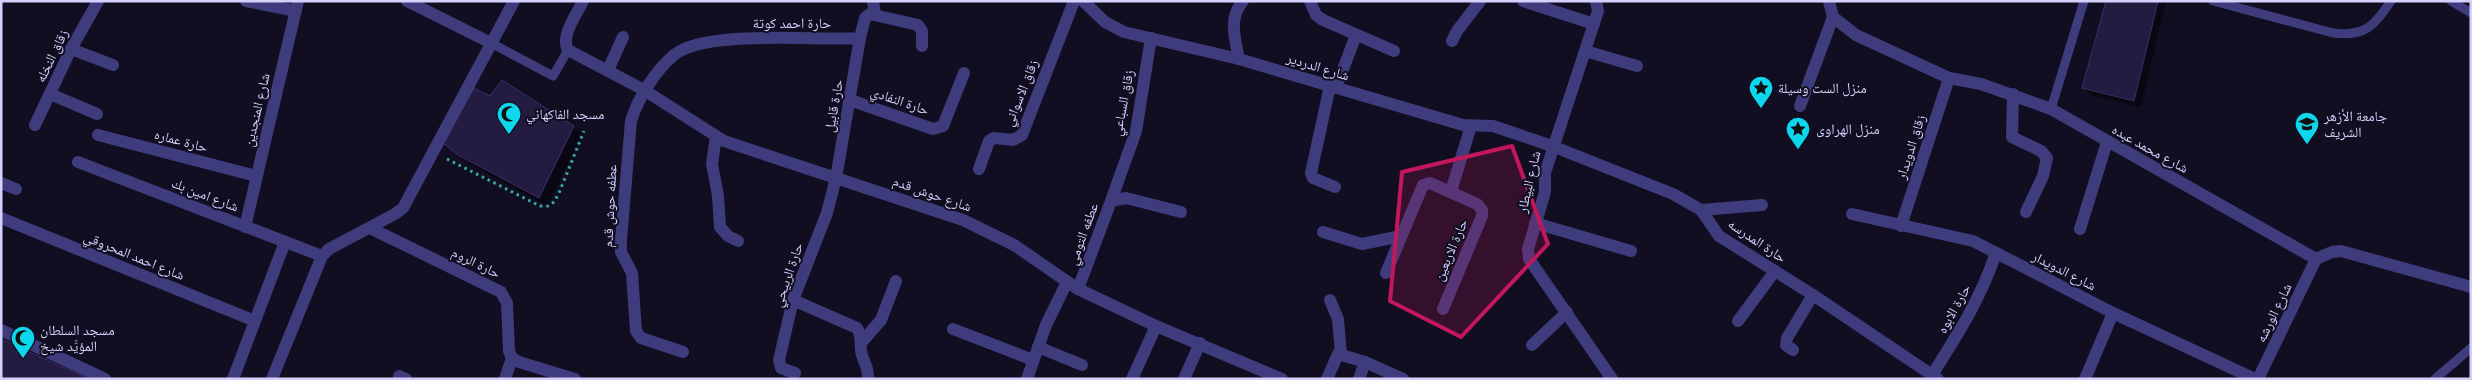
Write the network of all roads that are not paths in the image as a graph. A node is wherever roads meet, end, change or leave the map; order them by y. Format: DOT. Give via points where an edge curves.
graph roads {
  1 [pos="98,1"];
  2 [pos="246,1"];
  3 [pos="407,1"];
  4 [pos="514,1"];
  5 [pos="583,1"];
  6 [pos="1074,1"];
  7 [pos="1083,1"];
  8 [pos="1243,1"];
  9 [pos="1310,1"];
  10 [pos="1480,1"];
  11 [pos="1523,1"];
  12 [pos="1596,1"];
  13 [pos="1828,1"];
  14 [pos="2084,1"];
  15 [pos="2213,1"];
  16 [pos="2391,1"];
  17 [pos="2451,1"];
  18 [pos="297,6"];
  19 [pos="874,8"];
  20 [pos="2471,13"];
  21 [pos="1833,17"];
  22 [pos="1594,24"];
  23 [pos="1356,35"];
  24 [pos="623,37"];
  25 [pos="860,38"];
  26 [pos="1151,38"];
  27 [pos="1452,41"];
  28 [pos="491,43"];
  29 [pos="922,46"];
  30 [pos="71,49"];
  31 [pos="568,50"];
  32 [pos="1394,51"];
  33 [pos="1585,51"];
  34 [pos="1239,59"];
  35 [pos="114,66"];
  36 [pos="1637,66"];
  37 [pos="608,70"];
  38 [pos="964,73"];
  39 [pos="1949,78"];
  40 [pos="1333,87"];
  41 [pos="644,90"];
  42 [pos="50,94"];
  43 [pos="2012,94"];
  44 [pos="850,100"];
  45 [pos="1800,106"];
  46 [pos="2050,109"];
  47 [pos="97,114"];
  48 [pos="35,125"];
  49 [pos="1471,126"];
  50 [pos="98,135"];
  51 [pos="716,136"];
  52 [pos="2107,142"];
  53 [pos="1552,146"];
  54 [pos="78,162"];
  55 [pos="979,169"];
  56 [pos="256,176"];
  57 [pos="836,178"];
  58 [pos="1,183"];
  59 [pos="1335,187"];
  60 [pos="16,189"];
  61 [pos="1451,191"];
  62 [pos="1111,200"];
  63 [pos="1762,205"];
  64 [pos="1701,210"];
  65 [pos="1181,212"];
  66 [pos="2026,212"];
  67 [pos="1852,214"];
  68 [pos="1,218"];
  69 [pos="1535,223"];
  70 [pos="244,226"];
  71 [pos="1901,226"];
  72 [pos="370,228"];
  73 [pos="2080,229"];
  74 [pos="1323,232"];
  75 [pos="1401,236"];
  76 [pos="738,241"];
  77 [pos="285,242"];
  78 [pos="1630,252"];
  79 [pos="1996,253"];
  80 [pos="322,256"];
  81 [pos="2316,259"];
  82 [pos="1774,271"];
  83 [pos="1386,273"];
  84 [pos="896,281"];
  85 [pos="1072,285"];
  86 [pos="2471,287"];
  87 [pos="1813,295"];
  88 [pos="793,300"];
  89 [pos="1330,300"];
  90 [pos="1442,309"];
  91 [pos="1567,312"];
  92 [pos="2113,313"];
  93 [pos="255,321"];
  94 [pos="1738,321"];
  95 [pos="1156,326"];
  96 [pos="953,329"];
  97 [pos="1,330"];
  98 [pos="862,342"];
  99 [pos="1200,343"];
  100 [pos="1532,345"];
  101 [pos="1038,347"];
  102 [pos="2471,348"];
  103 [pos="1793,350"];
  104 [pos="683,352"];
  105 [pos="1341,354"];
  106 [pos="512,358"];
  107 [pos="1033,360"];
  108 [pos="1365,362"];
  109 [pos="1082,365"];
  110 [pos="795,373"];
  111 [pos="1274,377"];
  112 [pos="1935,377"];
  113 [pos="104,379"];
  114 [pos="233,379"];
  115 [pos="272,379"];
  116 [pos="505,379"];
  117 [pos="575,379"];
  118 [pos="868,379"];
  119 [pos="1027,379"];
  120 [pos="1132,379"];
  121 [pos="1184,379"];
  122 [pos="1327,379"];
  123 [pos="1360,379"];
  124 [pos="1403,379"];
  125 [pos="1612,379"];
  126 [pos="2085,379"];
  127 [pos="2256,379"];
  128 [pos="2435,379"];
  1 -- 30 [label="street, زقاق النخله"];
  2 -- 18 [label="street"];
  3 -- 28 [label="street"];
  4 -- 28 [label="street"];
  5 -- 31 [label="street" via="566,37"];
  6 -- 55 [label="street, زقاق الاسواني" via="1022,135 1013,140 994,138 989,141"];
  7 -- 26 [label="street, شارع الدردير" via="1105,22 1124,32"];
  8 -- 34 [label="street" via="1234,18 1233,33"];
  9 -- 23 [label="street" via="1316,15"];
  10 -- 27 [label="street"];
  11 -- 22 [label="street"];
  12 -- 22 [label="street, شارع البيطار" via="1598,11"];
  13 -- 21 [label="street"];
  14 -- 46 [label="lane"];
  15 -- 16 [label="lane" via="2350,35 2366,30 2379,19"];
  17 -- 20 [label="lane"];
  18 -- 56 [label="street, شارع المنجدين"];
  19 -- 25 [label="street" via="867,15"];
  19 -- 29 [label="street" via="918,25 922,30"];
  21 -- 39 [label="street, شارع محمد عبده" via="1856,35"];
  21 -- 45 [label="street"];
  22 -- 33 [label="street, شارع البيطار"];
  23 -- 32 [label="street"];
  23 -- 40 [label="street"];
  24 -- 37 [label="street"];
  25 -- 41 [label="street, حارة احمد كوتة" via="727,39 697,45 675,54"];
  25 -- 44 [label="street, حارة قابيل"];
  26 -- 34 [label="street, شارع الدردير"];
  26 -- 62 [label="street, زقاق السباعي" via="1136,131"];
  28 -- 31 [label="lane" via="553,76"];
  28 -- 72 [label="street" via="403,208"];
  30 -- 35 [label="street"];
  30 -- 42 [label="street, زقاق النخله"];
  31 -- 37 [label="street, شارع حوش قدم"];
  33 -- 36 [label="street"];
  33 -- 53 [label="street, شارع البيطار"];
  34 -- 40 [label="street, شارع الدردير"];
  37 -- 41 [label="street, شارع حوش قدم"];
  38 -- 44 [label="street, حارة النفادي" via="943,126 938,128"];
  39 -- 43 [label="street, شارع محمد عبده"];
  39 -- 71 [label="street, زقاق الدويدار"];
  40 -- 49 [label="street, شارع الدردير"];
  40 -- 59 [label="street" via="1310,173 1313,178"];
  41 -- 51 [label="street, شارع حوش قدم"];
  41 -- 104 [label="street, عطفه حوش قدم" via="631,121 621,252 632,273 636,331 641,338"];
  42 -- 47 [label="street"];
  42 -- 48 [label="street, زقاق النخله"];
  43 -- 46 [label="street, شارع محمد عبده"];
  43 -- 66 [label="street" via="2012,137 2041,151 2047,158 2043,176"];
  44 -- 57 [label="street, حارة قابيل"];
  46 -- 52 [label="street, شارع محمد عبده"];
  49 -- 53 [label="street, شارع الدردير" via="1492,126"];
  49 -- 61 [label="street"];
  50 -- 56 [label="street, حارة عماره"];
  51 -- 57 [label="street, شارع حوش قدم"];
  51 -- 76 [label="street" via="712,164 720,226 728,236"];
  52 -- 73 [label="street"];
  52 -- 81 [label="street, شارع محمد عبده"];
  53 -- 64 [label="street, حارة المدرسه" via="1673,194"];
  53 -- 69 [label="street, شارع البيطار" via="1545,173 1545,192"];
  54 -- 70 [label="street, شارع امين بك"];
  56 -- 70 [label="street, شارع المنجدين"];
  57 -- 85 [label="street, شارع حوش قدم" via="963,220 1014,245"];
  57 -- 88 [label="street, حارة الربيحي" via="827,213"];
  58 -- 60 [label="street"];
  61 -- 75 [label="street, حارة الاربعين" via="1430,183 1423,185"];
  61 -- 90 [label="street, حارة الاربعين" via="1478,204 1482,216"];
  62 -- 65 [label="street, عطفه التومي" via="1126,198"];
  62 -- 85 [label="street, عطفه التومي"];
  63 -- 64 [label="street"];
  64 -- 82 [label="street, حارة المدرسه" via="1719,236"];
  67 -- 71 [label="street, شارع الدويدار"];
  68 -- 93 [label="street, شارع احمد المحروقي"];
  69 -- 78 [label="street"];
  69 -- 91 [label="street, شارع البيطار" via="1528,249 1529,259"];
  70 -- 77 [label="street, شارع امين بك"];
  71 -- 79 [label="street, شارع الدويدار" via="1973,241"];
  72 -- 80 [label="street" via="329,249"];
  72 -- 106 [label="street, حارة الروم" via="501,292 507,303"];
  74 -- 75 [label="street" via="1362,244"];
  75 -- 83 [label="street, حارة الاربعين"];
  77 -- 80 [label="street, شارع امين بك"];
  77 -- 93 [label="street"];
  79 -- 92 [label="street, شارع الدويدار"];
  79 -- 112 [label="street, حارة الابوه" via="1970,317"];
  80 -- 115 [label="street"];
  81 -- 86 [label="street" via="2341,252"];
  81 -- 127 [label="street, شارع الورشه"];
  82 -- 87 [label="street, حارة المدرسه"];
  82 -- 94 [label="street"];
  84 -- 98 [label="street" via="882,320"];
  85 -- 95 [label="street, شارع حوش قدم"];
  85 -- 101 [label="street, عطفه التومي" via="1046,325"];
  87 -- 103 [label="street" via="1787,338 1786,345"];
  87 -- 112 [label="street, حارة المدرسه"];
  88 -- 98 [label="street" via="857,328"];
  88 -- 110 [label="street, حارة الربيحي" via="779,360 782,368"];
  89 -- 105 [label="street" via="1338,319"];
  91 -- 100 [label="street"];
  91 -- 125 [label="street, شارع البيطار"];
  92 -- 126 [label="street"];
  92 -- 127 [label="street, شارع الدويدار"];
  93 -- 114 [label="street"];
  95 -- 99 [label="street, شارع حوش قدم"];
  95 -- 120 [label="street"];
  96 -- 107 [label="street"];
  97 -- 113 [label="street"];
  98 -- 118 [label="street" via="861,354 869,370"];
  99 -- 111 [label="street, شارع حوش قدم"];
  99 -- 121 [label="street"];
  101 -- 107 [label="street, عطفه التومي"];
  101 -- 109 [label="street"];
  102 -- 128 [label="lane"];
  105 -- 108 [label="street"];
  105 -- 122 [label="street" via="1337,355"];
  106 -- 116 [label="street"];
  106 -- 117 [label="street"];
  107 -- 119 [label="street, عطفه التومي"];
  108 -- 123 [label="street"];
  108 -- 124 [label="street"];
}
